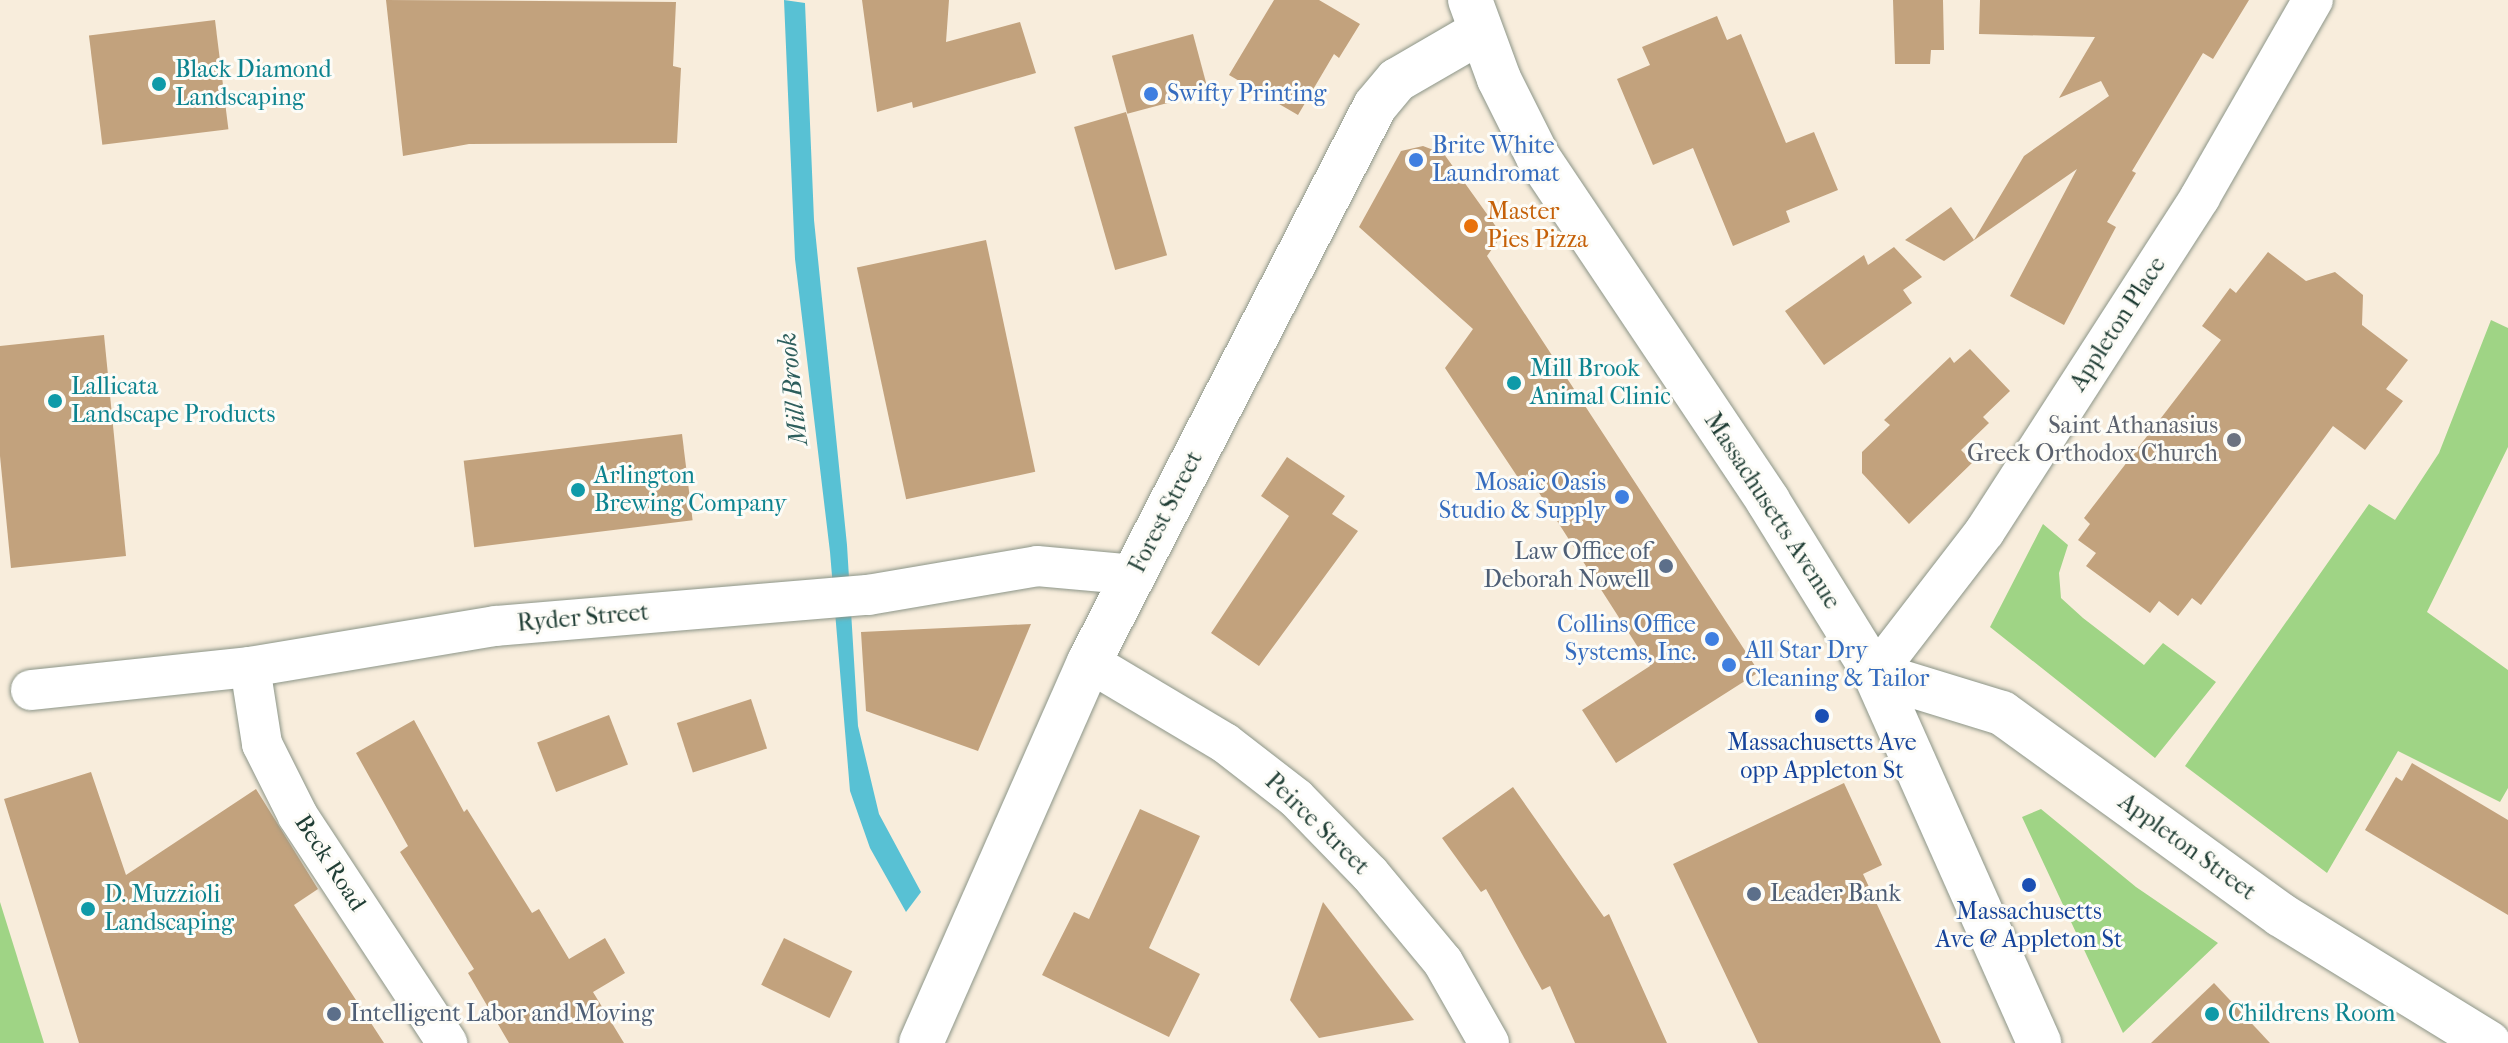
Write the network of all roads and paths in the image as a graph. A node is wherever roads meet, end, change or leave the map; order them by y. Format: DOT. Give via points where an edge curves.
graph roads {
  1 [pos="2313,0"];
  2 [pos="1474,16"];
  3 [pos="1135,575"];
  4 [pos="1089,662"];
  5 [pos="250,667"];
  6 [pos="1875,674"];
  7 [pos="31,690"];
  8 [pos="447,1043"];
  9 [pos="921,1043"];
  10 [pos="1489,1043"];
  11 [pos="2039,1043"];
  12 [pos="2489,1043"];
  1 -- 6 [label="street, Appleton Place" via="2200,197 1985,531"];
  2 -- 3 [label="street, Forest Street" via="1379,100"];
  2 -- 6 [label="street, Massachusetts Avenue" via="1538,157 1768,501"];
  3 -- 4 [label="street, Forest Street"];
  3 -- 5 [label="street, Ryder Street" via="1037,566 868,595 496,626"];
  4 -- 9 [label="street, Forest Street"];
  4 -- 10 [label="street, Peirce Street" via="1225,743 1296,798 1370,874 1443,962"];
  5 -- 7 [label="street, Ryder Street"];
  5 -- 8 [label="street, Beck Road" via="262,744 298,816"];
  6 -- 11 [label="street, Massachusetts Avenue"];
  6 -- 12 [label="street, Appleton Street" via="2002,713 2281,915"];
}
